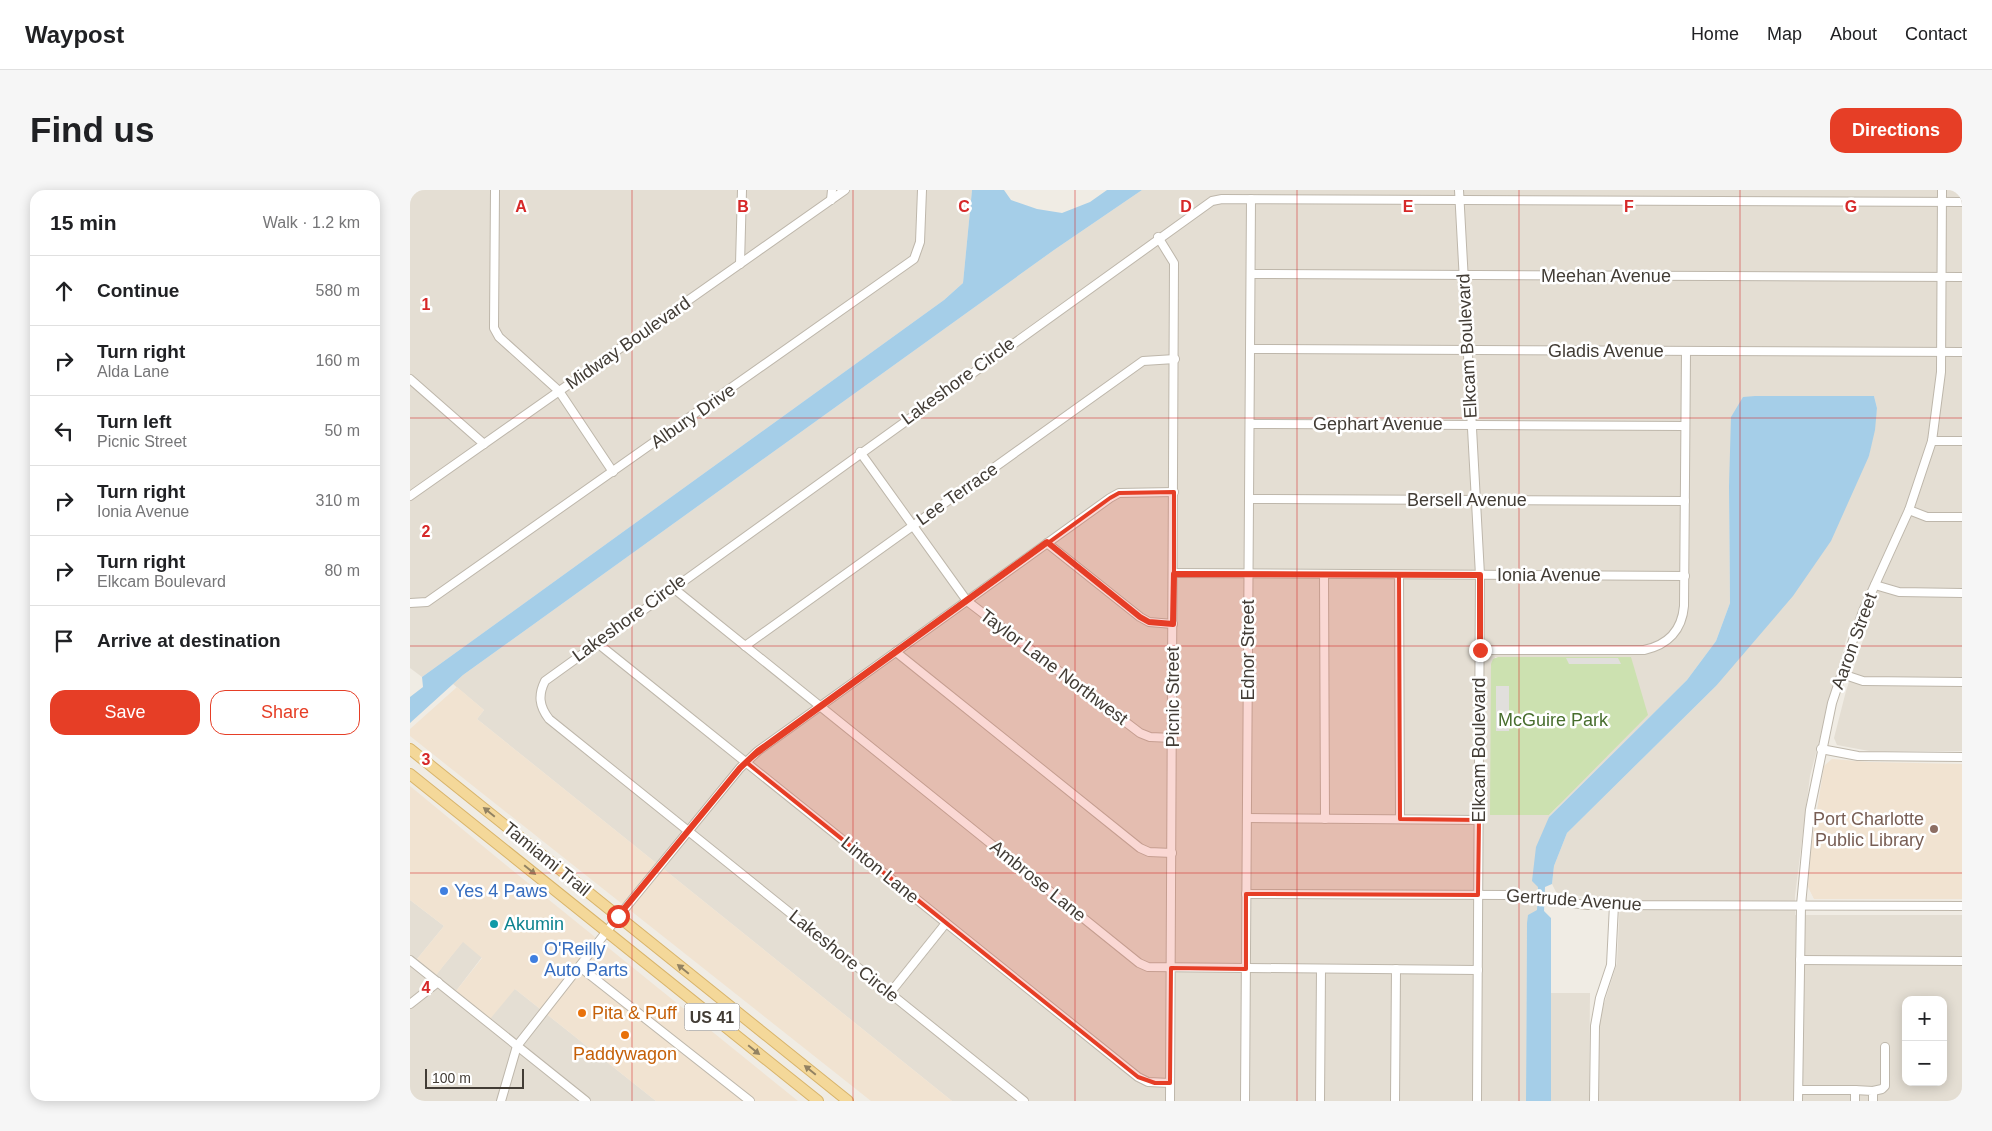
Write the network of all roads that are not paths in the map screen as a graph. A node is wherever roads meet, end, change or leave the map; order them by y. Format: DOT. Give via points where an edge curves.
graph roads {
  1 [pos="496,190"];
  2 [pos="742,190"];
  3 [pos="832,190"];
  4 [pos="846,190"];
  5 [pos="922,190"];
  6 [pos="1459,190"];
  7 [pos="1942,190"];
  8 [pos="1251,199"];
  9 [pos="832,200"];
  10 [pos="1459,200"];
  11 [pos="1942,202"];
  12 [pos="1962,202"];
  13 [pos="1158,238"];
  14 [pos="740,264"];
  15 [pos="1251,274"];
  16 [pos="1464,275"];
  17 [pos="1942,277"];
  18 [pos="1962,277"];
  19 [pos="1250,349"];
  20 [pos="1468,350"];
  21 [pos="1686,351"];
  22 [pos="1941,352"];
  23 [pos="1962,352"];
  24 [pos="1175,359"];
  25 [pos="410,379"];
  26 [pos="559,391"];
  27 [pos="1250,424"];
  28 [pos="1472,425"];
  29 [pos="1685,426"];
  30 [pos="1932,441"];
  31 [pos="1962,441"];
  32 [pos="484,444"];
  33 [pos="860,452"];
  34 [pos="613,472"];
  35 [pos="1174,492"];
  36 [pos="410,496"];
  37 [pos="1249,499"];
  38 [pos="1476,500"];
  39 [pos="1685,501"];
  40 [pos="1909,510"];
  41 [pos="1962,517"];
  42 [pos="912,525"];
  43 [pos="1047,542"];
  44 [pos="1174,574"];
  45 [pos="1249,574"];
  46 [pos="1324,574"];
  47 [pos="1399,575"];
  48 [pos="1480,575"];
  49 [pos="1684,576"];
  50 [pos="1875,585"];
  51 [pos="672,587"];
  52 [pos="1962,593"];
  53 [pos="967,600"];
  54 [pos="410,603"];
  55 [pos="1173,624"];
  56 [pos="596,642"];
  57 [pos="745,646"];
  58 [pos="1480,650"];
  59 [pos="896,652"];
  60 [pos="1842,674"];
  61 [pos="1962,682"];
  62 [pos="820,706"];
  63 [pos="1173,738"];
  64 [pos="410,749"];
  65 [pos="1822,749"];
  66 [pos="1962,757"];
  67 [pos="746,762"];
  68 [pos="410,774"];
  69 [pos="1247,818"];
  70 [pos="1325,819"];
  71 [pos="1400,819"];
  72 [pos="1479,820"];
  73 [pos="689,832"];
  74 [pos="1172,853"];
  75 [pos="1246,894"];
  76 [pos="1478,895"];
  77 [pos="1614,905"];
  78 [pos="1801,906"];
  79 [pos="1962,906"];
  80 [pos="618,916"];
  81 [pos="946,923"];
  82 [pos="607,932"];
  83 [pos="410,960"];
  84 [pos="1800,960"];
  85 [pos="1962,961"];
  86 [pos="580,967"];
  87 [pos="1171,968"];
  88 [pos="1246,969"];
  89 [pos="1321,969"];
  90 [pos="1396,969"];
  91 [pos="1478,970"];
  92 [pos="438,982"];
  93 [pos="890,994"];
  94 [pos="410,1004"];
  95 [pos="517,1046"];
  96 [pos="1885,1047"];
  97 [pos="1170,1083"];
  98 [pos="1798,1090"];
  99 [pos="1855,1090"];
  100 [pos="1874,1091"];
  101 [pos="501,1101"];
  102 [pos="586,1101"];
  103 [pos="750,1101"];
  104 [pos="818,1101"];
  105 [pos="848,1101"];
  106 [pos="1024,1101"];
  107 [pos="1170,1101"];
  108 [pos="1245,1101"];
  109 [pos="1320,1101"];
  110 [pos="1395,1101"];
  111 [pos="1477,1101"];
  112 [pos="1594,1101"];
  113 [pos="1798,1101"];
  114 [pos="1855,1101"];
  115 [pos="1873,1101"];
  1 -- 26 [label="street" via="494,328 499,337"];
  2 -- 14 [label="street"];
  3 -- 9 [label="street"];
  4 -- 9 [label="street, Midway Boulevard"];
  5 -- 34 [label="street, Albury Drive" via="920,242 914,259"];
  6 -- 10 [label="street, Elkcam Boulevard"];
  7 -- 11 [label="street, Aaron Street"];
  8 -- 10 [label="street, Lakeshore Circle"];
  8 -- 13 [label="street, Lakeshore Circle" via="1212,201"];
  8 -- 15 [label="street, Ednor Street"];
  9 -- 14 [label="street, Midway Boulevard"];
  10 -- 11 [label="street, Lakeshore Circle"];
  10 -- 16 [label="street, Elkcam Boulevard"];
  11 -- 12 [label="street, Lakeshore Circle"];
  11 -- 17 [label="street, Aaron Street"];
  13 -- 24 [label="street, Picnic Street" via="1174,263"];
  13 -- 33 [label="street, Lakeshore Circle"];
  14 -- 26 [label="street, Midway Boulevard"];
  15 -- 16 [label="street, Meehan Avenue"];
  15 -- 19 [label="street, Ednor Street"];
  16 -- 17 [label="street, Meehan Avenue"];
  16 -- 20 [label="street, Elkcam Boulevard"];
  17 -- 18 [label="street, Meehan Avenue"];
  17 -- 22 [label="street, Aaron Street"];
  19 -- 20 [label="street, Gladis Avenue"];
  19 -- 27 [label="street, Ednor Street"];
  20 -- 21 [label="street, Gladis Avenue"];
  20 -- 28 [label="street, Elkcam Boulevard"];
  21 -- 22 [label="street, Gladis Avenue"];
  21 -- 29 [label="street"];
  22 -- 23 [label="street, Gladis Avenue"];
  22 -- 30 [label="street, Aaron Street"];
  24 -- 35 [label="street, Picnic Street"];
  24 -- 42 [label="street, Lee Terrace" via="1143,361"];
  25 -- 32 [label="street"];
  26 -- 32 [label="street, Midway Boulevard"];
  26 -- 34 [label="street"];
  27 -- 28 [label="street, Gephart Avenue"];
  27 -- 37 [label="street, Ednor Street"];
  28 -- 29 [label="street, Gephart Avenue"];
  28 -- 38 [label="street, Elkcam Boulevard"];
  29 -- 39 [label="street"];
  30 -- 31 [label="street"];
  30 -- 40 [label="street, Aaron Street"];
  32 -- 36 [label="street, Midway Boulevard"];
  33 -- 42 [label="street, Taylor Lane Northwest"];
  33 -- 51 [label="street, Lakeshore Circle"];
  34 -- 54 [label="street, Albury Drive" via="427,602"];
  35 -- 43 [label="street" via="1119,493"];
  35 -- 44 [label="street, Picnic Street"];
  37 -- 38 [label="street, Bersell Avenue"];
  37 -- 45 [label="street, Ednor Street"];
  38 -- 39 [label="street, Bersell Avenue"];
  38 -- 48 [label="street, Elkcam Boulevard"];
  39 -- 49 [label="street"];
  40 -- 41 [label="street" via="1927,517"];
  40 -- 50 [label="street, Aaron Street"];
  42 -- 53 [label="street, Taylor Lane Northwest"];
  42 -- 57 [label="street, Lee Terrace"];
  43 -- 53 [label="street"];
  43 -- 55 [label="street" via="1140,617 1149,622"];
  44 -- 45 [label="street, Ionia Avenue"];
  44 -- 55 [label="street, Picnic Street"];
  45 -- 46 [label="street, Ionia Avenue"];
  45 -- 69 [label="street, Ednor Street"];
  46 -- 47 [label="street, Ionia Avenue"];
  46 -- 70 [label="street"];
  47 -- 48 [label="street, Ionia Avenue"];
  47 -- 71 [label="street"];
  48 -- 49 [label="street, Ionia Avenue"];
  48 -- 58 [label="street, Elkcam Boulevard"];
  49 -- 58 [label="street" via="1684,615 1678,628 1662,644 1644,650"];
  50 -- 52 [label="street" via="1899,592"];
  50 -- 60 [label="street, Aaron Street"];
  51 -- 56 [label="street, Lakeshore Circle"];
  51 -- 57 [label="street, Ambrose Lane"];
  53 -- 59 [label="street"];
  53 -- 63 [label="street, Taylor Lane Northwest" via="1140,733"];
  55 -- 63 [label="street, Picnic Street"];
  56 -- 67 [label="street, Linton Lane"];
  56 -- 73 [label="street, Lakeshore Circle" via="545,680 540,700 543,710 549,719"];
  57 -- 62 [label="street, Ambrose Lane"];
  58 -- 72 [label="street, Elkcam Boulevard"];
  59 -- 62 [label="street"];
  59 -- 74 [label="street" via="1140,848 1149,852"];
  60 -- 61 [label="street" via="1864,681"];
  60 -- 65 [label="street, Aaron Street"];
  62 -- 67 [label="street"];
  62 -- 87 [label="street, Ambrose Lane" via="1139,962 1148,967"];
  63 -- 74 [label="street, Picnic Street"];
  80 -- 64 [label="main road, Tamiami Trail / US 41, one-way"];
  65 -- 66 [label="street" via="1858,756"];
  65 -- 78 [label="street, Aaron Street" via="1807,835"];
  67 -- 73 [label="street"];
  67 -- 81 [label="street, Linton Lane"];
  68 -- 82 [label="main road, Tamiami Trail / US 41, one-way"];
  69 -- 70 [label="street"];
  69 -- 75 [label="street, Ednor Street"];
  70 -- 71 [label="street"];
  71 -- 72 [label="street"];
  72 -- 76 [label="street, Elkcam Boulevard"];
  73 -- 80 [label="street"];
  73 -- 93 [label="street, Lakeshore Circle"];
  74 -- 87 [label="street, Picnic Street"];
  75 -- 76 [label="street, Gertrude Avenue"];
  75 -- 88 [label="street, Ednor Street"];
  76 -- 77 [label="street, Gertrude Avenue"];
  76 -- 91 [label="street, Elkcam Boulevard"];
  77 -- 78 [label="street, Gertrude Avenue"];
  77 -- 112 [label="street" via="1610,965 1595,1026"];
  78 -- 79 [label="street, Gertrude Avenue"];
  78 -- 84 [label="street, Aaron Street"];
  80 -- 82 [label="street"];
  105 -- 80 [label="main road, Tamiami Trail / US 41, one-way"];
  81 -- 93 [label="street"];
  81 -- 97 [label="street, Linton Lane" via="1138,1077 1148,1082"];
  82 -- 86 [label="street"];
  82 -- 104 [label="main road, Tamiami Trail / US 41, one-way"];
  83 -- 92 [label="street"];
  84 -- 85 [label="street"];
  84 -- 98 [label="street, Aaron Street"];
  86 -- 95 [label="street"];
  86 -- 103 [label="street"];
  87 -- 88 [label="street, Ambrose Lane"];
  87 -- 97 [label="street, Picnic Street"];
  88 -- 89 [label="street, Ambrose Lane"];
  88 -- 108 [label="street, Ednor Street"];
  89 -- 90 [label="street, Ambrose Lane"];
  89 -- 109 [label="street"];
  90 -- 91 [label="street, Ambrose Lane"];
  90 -- 110 [label="street"];
  91 -- 111 [label="street, Elkcam Boulevard"];
  92 -- 94 [label="street"];
  92 -- 95 [label="street"];
  93 -- 106 [label="street, Lakeshore Circle"];
  95 -- 101 [label="street"];
  95 -- 102 [label="street"];
  96 -- 100 [label="street" via="1885,1086"];
  97 -- 107 [label="street, Picnic Street"];
  98 -- 99 [label="street"];
  98 -- 113 [label="street, Aaron Street"];
  99 -- 100 [label="street"];
  99 -- 114 [label="street"];
  100 -- 115 [label="street"];
}
